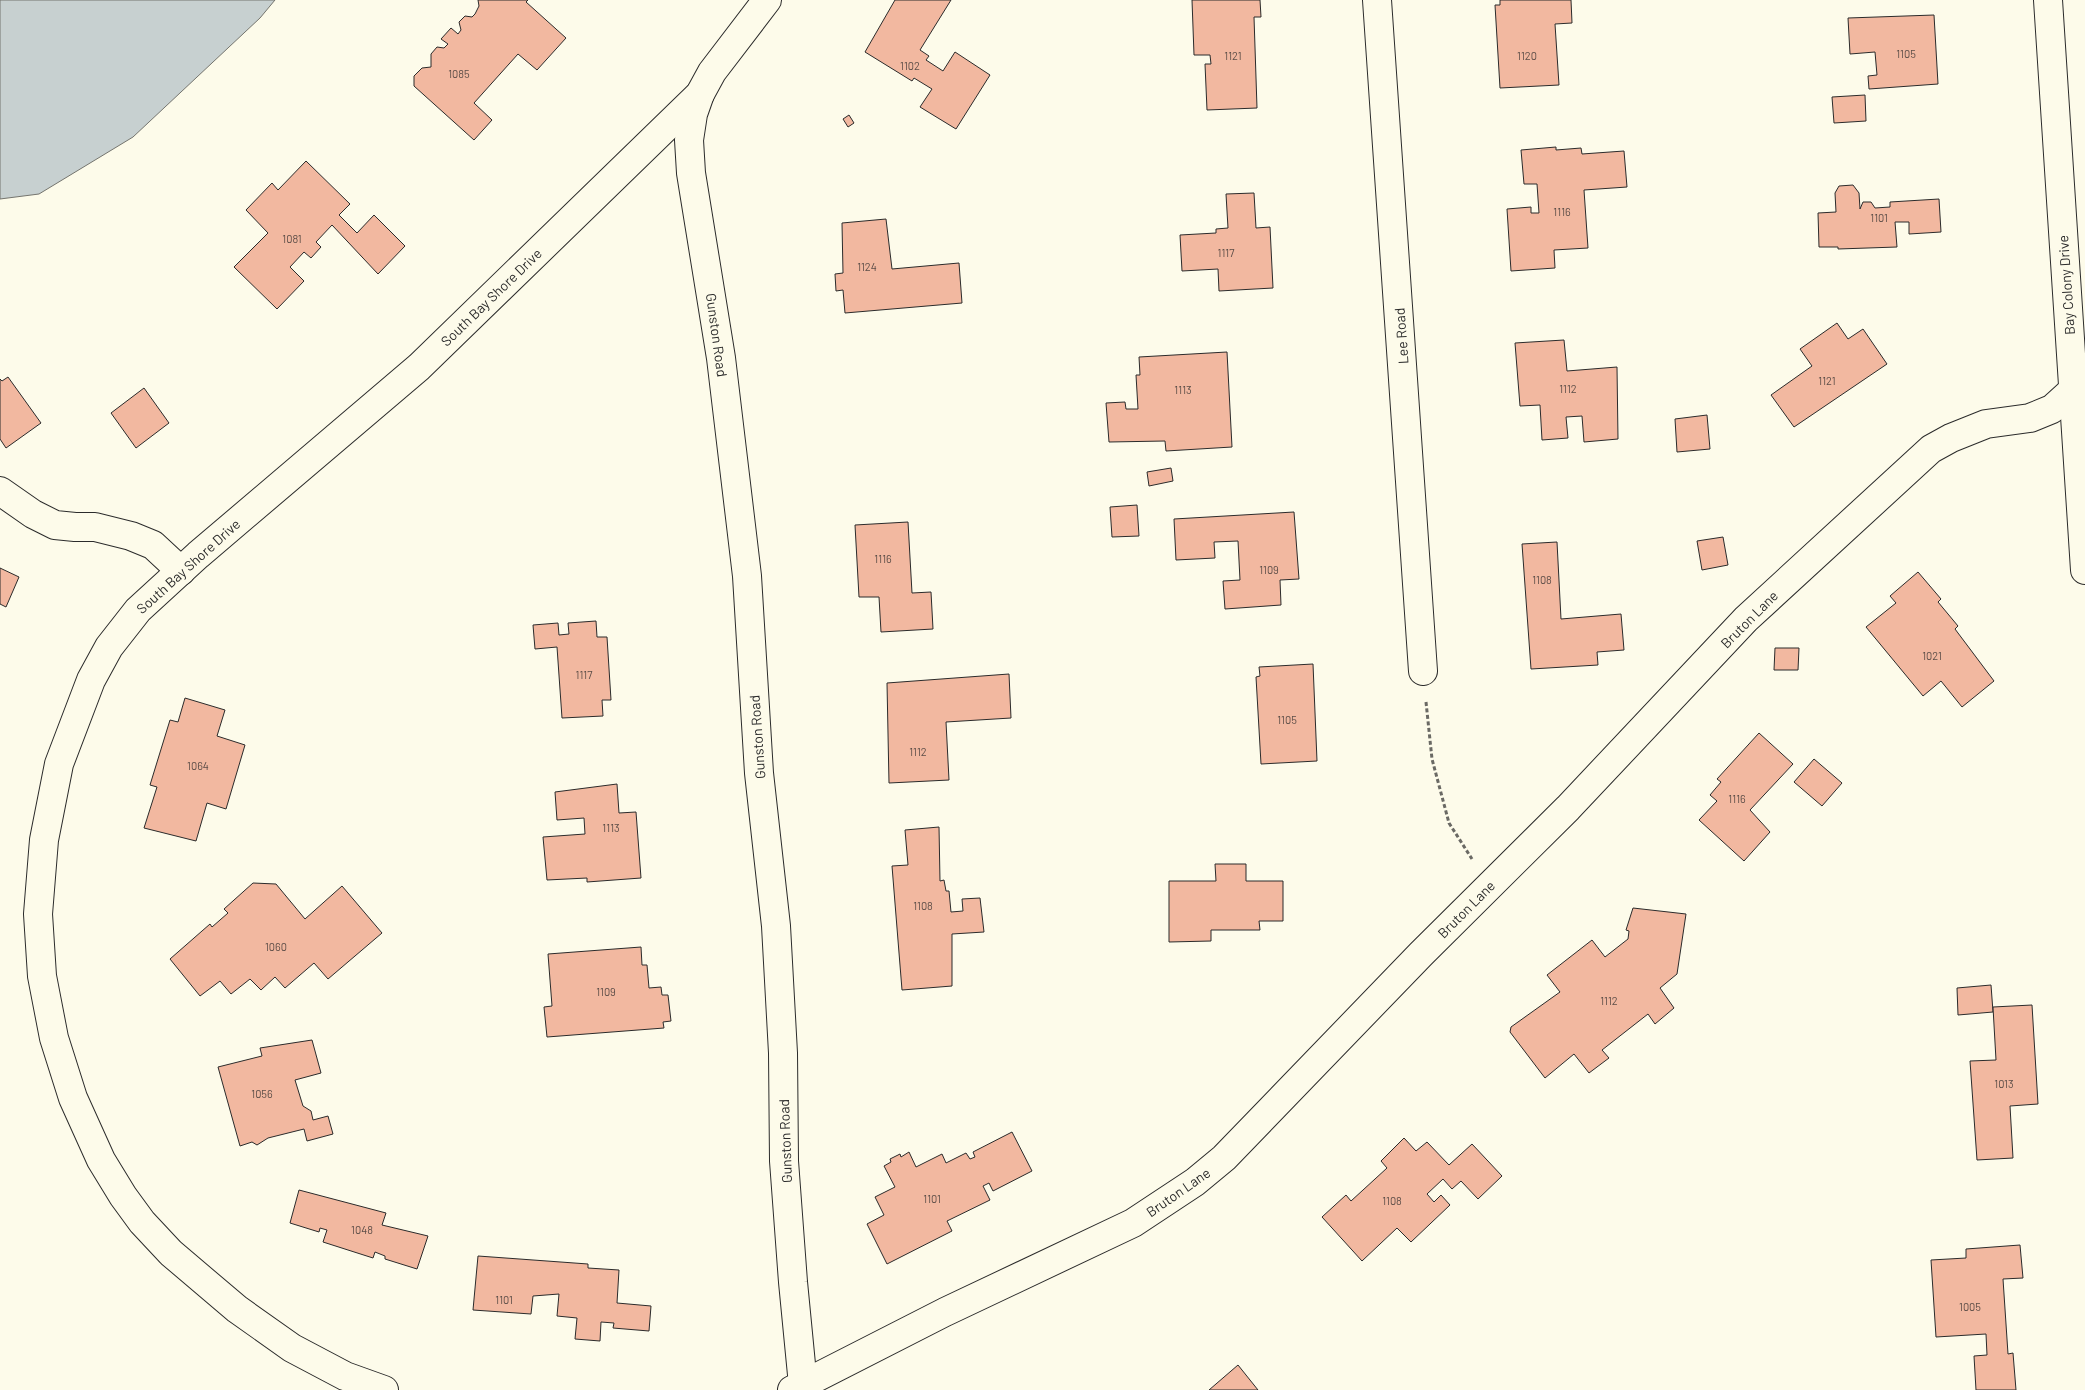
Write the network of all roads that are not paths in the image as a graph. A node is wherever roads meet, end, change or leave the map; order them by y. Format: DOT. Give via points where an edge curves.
graph roads {
  1 [pos="767,0"];
  2 [pos="1377,0"];
  3 [pos="2048,0"];
  4 [pos="700,94"];
  5 [pos="2079,385"];
  6 [pos="0,491"];
  7 [pos="2085,570"];
  8 [pos="181,571"];
  9 [pos="1423,672"];
  10 [pos="798,1387"];
  11 [pos="384,1390"];
  1 -- 4 [label="street, South Bay Shore Drive" via="712,72"];
  2 -- 9 [label="street, Lee Road"];
  3 -- 5 [label="street, Bay Colony Drive"];
  4 -- 8 [label="street, South Bay Shore Drive" via="419,367"];
  4 -- 10 [label="street, Gunston Road" via="689,140 691,173 721,358 747,576 759,773 776,926 783,1053 784,1161"];
  5 -- 7 [label="street, Bay Colony Drive"];
  5 -- 10 [label="street, Bruton Lane" via="2052,409 2030,418 1986,424 1931,449 1746,619 1568,808 1224,1158 1195,1182 1133,1223 945,1312"];
  6 -- 8 [label="street" via="55,525 95,527 153,545"];
  8 -- 11 [label="street, South Bay Shore Drive" via="138,610 109,647 91,680 59,764 44,840 38,914 42,976 54,1038 73,1098 101,1160 123,1196 171,1253 237,1309 292,1348 345,1376"];
}
